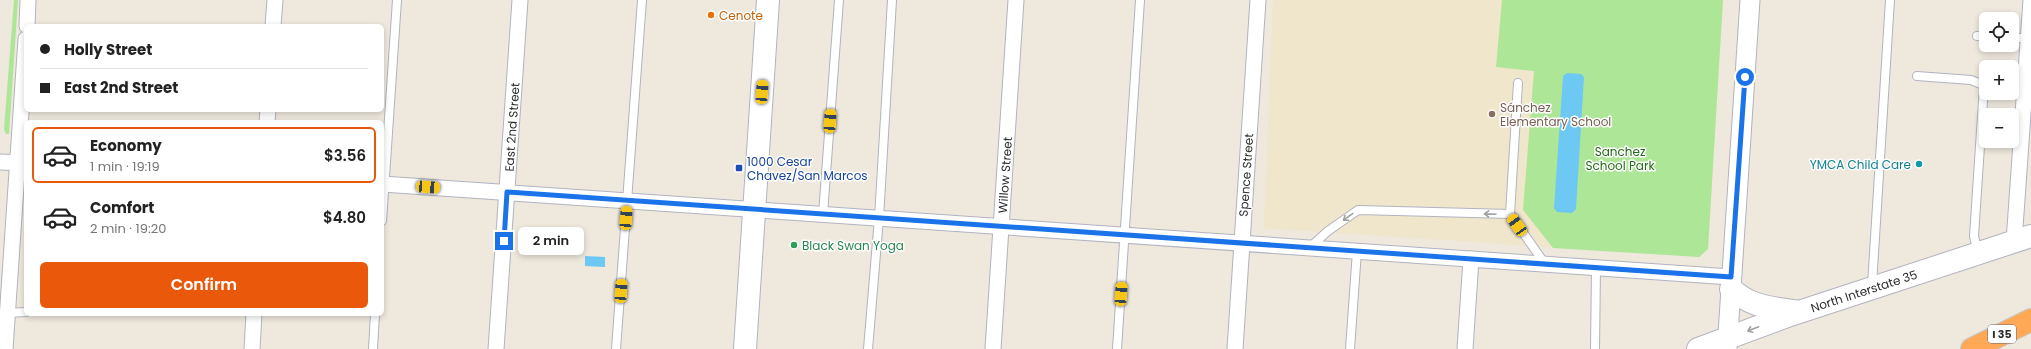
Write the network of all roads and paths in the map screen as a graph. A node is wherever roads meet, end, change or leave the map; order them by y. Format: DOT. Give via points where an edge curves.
graph roads {
  1 [pos="28,0"];
  2 [pos="275,0"];
  3 [pos="397,0"];
  4 [pos="520,0"];
  5 [pos="642,0"];
  6 [pos="768,0"];
  7 [pos="839,0"];
  8 [pos="892,0"];
  9 [pos="1016,0"];
  10 [pos="1140,0"];
  11 [pos="1258,0"];
  12 [pos="1750,0"];
  13 [pos="1890,0"];
  14 [pos="2031,0"];
  15 [pos="27,24"];
  16 [pos="273,24"];
  17 [pos="2019,38"];
  18 [pos="2028,38"];
  19 [pos="1917,76"];
  20 [pos="1518,83"];
  21 [pos="1979,83"];
  22 [pos="2019,83"];
  23 [pos="24,100"];
  24 [pos="1984,100"];
  25 [pos="2019,100"];
  26 [pos="0,162"];
  27 [pos="22,162"];
  28 [pos="384,171"];
  29 [pos="384,184"];
  30 [pos="507,192"];
  31 [pos="628,200"];
  32 [pos="754,209"];
  33 [pos="823,214"];
  34 [pos="1510,214"];
  35 [pos="879,218"];
  36 [pos="1001,227"];
  37 [pos="1125,235"];
  38 [pos="1242,243"];
  39 [pos="2025,243"];
  40 [pos="1309,248"];
  41 [pos="1357,251"];
  42 [pos="1979,254"];
  43 [pos="1471,259"];
  44 [pos="1544,264"];
  45 [pos="1596,268"];
  46 [pos="1936,268"];
  47 [pos="1731,283"];
  48 [pos="1872,288"];
  49 [pos="24,312"];
  50 [pos="1800,312"];
  51 [pos="7,313"];
  52 [pos="254,316"];
  53 [pos="376,316"];
  54 [pos="2031,320"];
  55 [pos="1727,344"];
  56 [pos="5,349"];
  57 [pos="252,349"];
  58 [pos="373,349"];
  59 [pos="496,349"];
  60 [pos="616,349"];
  61 [pos="745,349"];
  62 [pos="868,349"];
  63 [pos="993,349"];
  64 [pos="1117,349"];
  65 [pos="1235,349"];
  66 [pos="1350,349"];
  67 [pos="1465,349"];
  68 [pos="1596,349"];
  69 [pos="1698,349"];
  70 [pos="1972,349"];
  1 -- 15 [label="street"];
  2 -- 16 [label="street"];
  3 -- 28 [label="lane"];
  4 -- 30 [label="street, East 2nd Street"];
  5 -- 31 [label="lane"];
  6 -- 32 [label="main road"];
  7 -- 33 [label="lane"];
  8 -- 35 [label="lane"];
  9 -- 36 [label="street, Willow Street"];
  10 -- 37 [label="lane"];
  11 -- 38 [label="street, Spence Street"];
  12 -- 47 [label="street"];
  13 -- 48 [label="lane"];
  14 -- 18 [label="street"];
  17 -- 18 [label="lane"];
  18 -- 22 [label="street"];
  19 -- 21 [label="lane" via="1972,80"];
  20 -- 34 [label="lane"];
  23 -- 27 [label="street"];
  24 -- 42 [label="lane" via="1974,236"];
  25 -- 39 [label="street"];
  26 -- 27 [label="street"];
  27 -- 51 [label="street"];
  29 -- 30 [label="street"];
  30 -- 31 [label="street"];
  30 -- 59 [label="street, East 2nd Street"];
  31 -- 32 [label="street"];
  31 -- 60 [label="lane"];
  32 -- 33 [label="street"];
  32 -- 61 [label="main road"];
  33 -- 35 [label="street"];
  34 -- 40 [label="lane, one-way" via="1358,210"];
  34 -- 44 [label="lane"];
  35 -- 36 [label="street"];
  35 -- 62 [label="lane"];
  36 -- 37 [label="street"];
  36 -- 63 [label="street, Willow Street"];
  37 -- 38 [label="street"];
  37 -- 64 [label="lane"];
  38 -- 40 [label="street"];
  38 -- 65 [label="street, Spence Street"];
  39 -- 42 [label="main road, North Interstate 35"];
  39 -- 46 [label="main road" via="1984,267"];
  40 -- 41 [label="street"];
  41 -- 43 [label="street"];
  41 -- 66 [label="lane"];
  42 -- 46 [label="main road, North Interstate 35"];
  43 -- 44 [label="street"];
  43 -- 67 [label="street"];
  44 -- 45 [label="street"];
  45 -- 47 [label="street"];
  45 -- 68 [label="lane"];
  46 -- 48 [label="main road, North Interstate 35"];
  47 -- 50 [label="main road" via="1743,299 1758,305"];
  47 -- 55 [label="street"];
  48 -- 50 [label="main road, North Interstate 35"];
  49 -- 51 [label="lane"];
  50 -- 55 [label="main road, North Interstate 35, one-way"];
  51 -- 56 [label="street"];
  52 -- 57 [label="street"];
  53 -- 58 [label="lane"];
  54 -- 70 [label="highway, I 35"];
  55 -- 69 [label="main road, North Interstate 35"];
}
